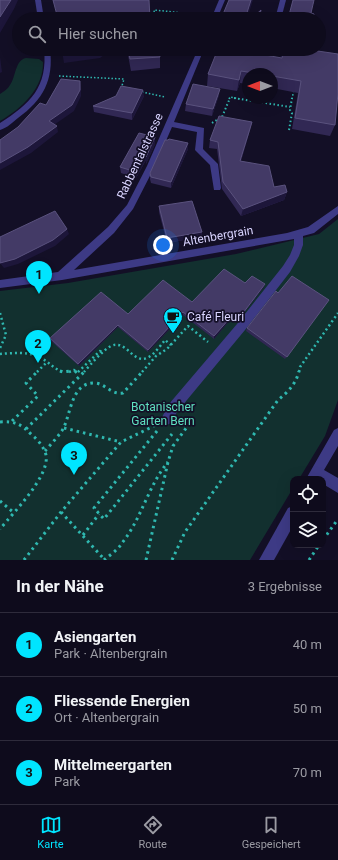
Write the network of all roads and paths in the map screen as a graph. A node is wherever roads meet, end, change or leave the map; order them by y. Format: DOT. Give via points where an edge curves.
graph roads {
  1 [pos="38,0"];
  2 [pos="222,0"];
  3 [pos="283,0"];
  4 [pos="38,12"];
  5 [pos="154,12"];
  6 [pos="175,12"];
  7 [pos="217,12"];
  8 [pos="280,12"];
  9 [pos="49,56"];
  10 [pos="198,56"];
  11 [pos="292,56"];
  12 [pos="306,58"];
  13 [pos="74,76"];
  14 [pos="295,86"];
  15 [pos="127,90"];
  16 [pos="139,92"];
  17 [pos="163,101"];
  18 [pos="290,107"];
  19 [pos="169,124"];
  20 [pos="0,127"];
  21 [pos="201,130"];
  22 [pos="289,130"];
  23 [pos="217,188"];
  24 [pos="338,209"];
  25 [pos="298,235"];
  26 [pos="62,276"];
  27 [pos="0,284"];
  28 [pos="0,313"];
  29 [pos="338,313"];
  30 [pos="171,344"];
  31 [pos="214,346"];
  32 [pos="0,348"];
  33 [pos="103,353"];
  34 [pos="0,354"];
  35 [pos="47,362"];
  36 [pos="167,418"];
  37 [pos="12,421"];
  38 [pos="0,422"];
  39 [pos="181,422"];
  40 [pos="64,428"];
  41 [pos="176,428"];
  42 [pos="26,429"];
  43 [pos="338,434"];
  44 [pos="121,442"];
  45 [pos="45,451"];
  46 [pos="168,462"];
  47 [pos="314,476"];
  48 [pos="326,481"];
  49 [pos="338,486"];
  50 [pos="0,501"];
  51 [pos="13,512"];
  52 [pos="61,512"];
  53 [pos="99,514"];
  54 [pos="290,518"];
  55 [pos="338,519"];
  56 [pos="0,529"];
  57 [pos="83,536"];
  58 [pos="326,536"];
  59 [pos="317,548"];
  60 [pos="24,560"];
  61 [pos="104,560"];
  62 [pos="146,560"];
  63 [pos="172,560"];
  64 [pos="266,560"];
  65 [pos="309,560"];
  1 -- 4 [label="street"];
  2 -- 7 [label="street"];
  3 -- 8 [label="street"];
  5 -- 6 [label="path" via="154,10"];
  9 -- 20 [label="street" via="48,76 34,101"];
  10 -- 19 [label="street, Rabbentalstrasse"];
  11 -- 12 [label="street"];
  13 -- 15 [label="path" via="124,80 121,89"];
  14 -- 18 [label="path"];
  16 -- 17 [label="path" via="166,96"];
  18 -- 21 [label="path" via="230,97 222,117"];
  18 -- 22 [label="path" via="292,113"];
  19 -- 21 [label="street"];
  19 -- 26 [label="street, Rabbentalstrasse" via="130,207 111,230"];
  21 -- 23 [label="street" via="199,150 214,164"];
  24 -- 25 [label="street, Altenbergrain" via="311,230"];
  25 -- 26 [label="street, Altenbergrain"];
  25 -- 36 [label="street" via="298,248 279,279 245,318 241,327"];
  26 -- 27 [label="street, Altenbergrain"];
  28 -- 32 [label="path" via="6,335"];
  29 -- 63 [label="path" via="300,367 297,379 287,394 278,400 185,532"];
  30 -- 31 [label="path" via="188,326"];
  30 -- 33 [label="path" via="165,340 148,357 142,359 116,343"];
  30 -- 40 [label="path" via="156,356 123,394 114,393 99,383 89,383 80,389 73,398"];
  33 -- 35 [label="path" via="100,351 77,372 58,371"];
  33 -- 42 [label="path"];
  34 -- 35 [label="path" via="36,355"];
  35 -- 37 [label="path" via="26,383 38,396"];
  36 -- 44 [label="path"];
  36 -- 53 [label="path" via="94,508"];
  37 -- 38 [label="path"];
  37 -- 42 [label="path"];
  39 -- 46 [label="path" via="187,427 173,446"];
  40 -- 44 [label="path"];
  40 -- 45 [label="path"];
  41 -- 53 [label="path" via="104,519"];
  42 -- 45 [label="path"];
  43 -- 47 [label="street"];
  44 -- 52 [label="path"];
  45 -- 51 [label="path" via="46,463 40,480"];
  46 -- 61 [label="path" via="158,474 136,522 122,544"];
  46 -- 62 [label="path"];
  48 -- 49 [label="street"];
  50 -- 51 [label="path"];
  51 -- 56 [label="path"];
  52 -- 57 [label="path"];
  52 -- 60 [label="path"];
  53 -- 57 [label="path"];
  54 -- 64 [label="street"];
  55 -- 58 [label="path"];
  57 -- 61 [label="path"];
  59 -- 65 [label="path"];
}
